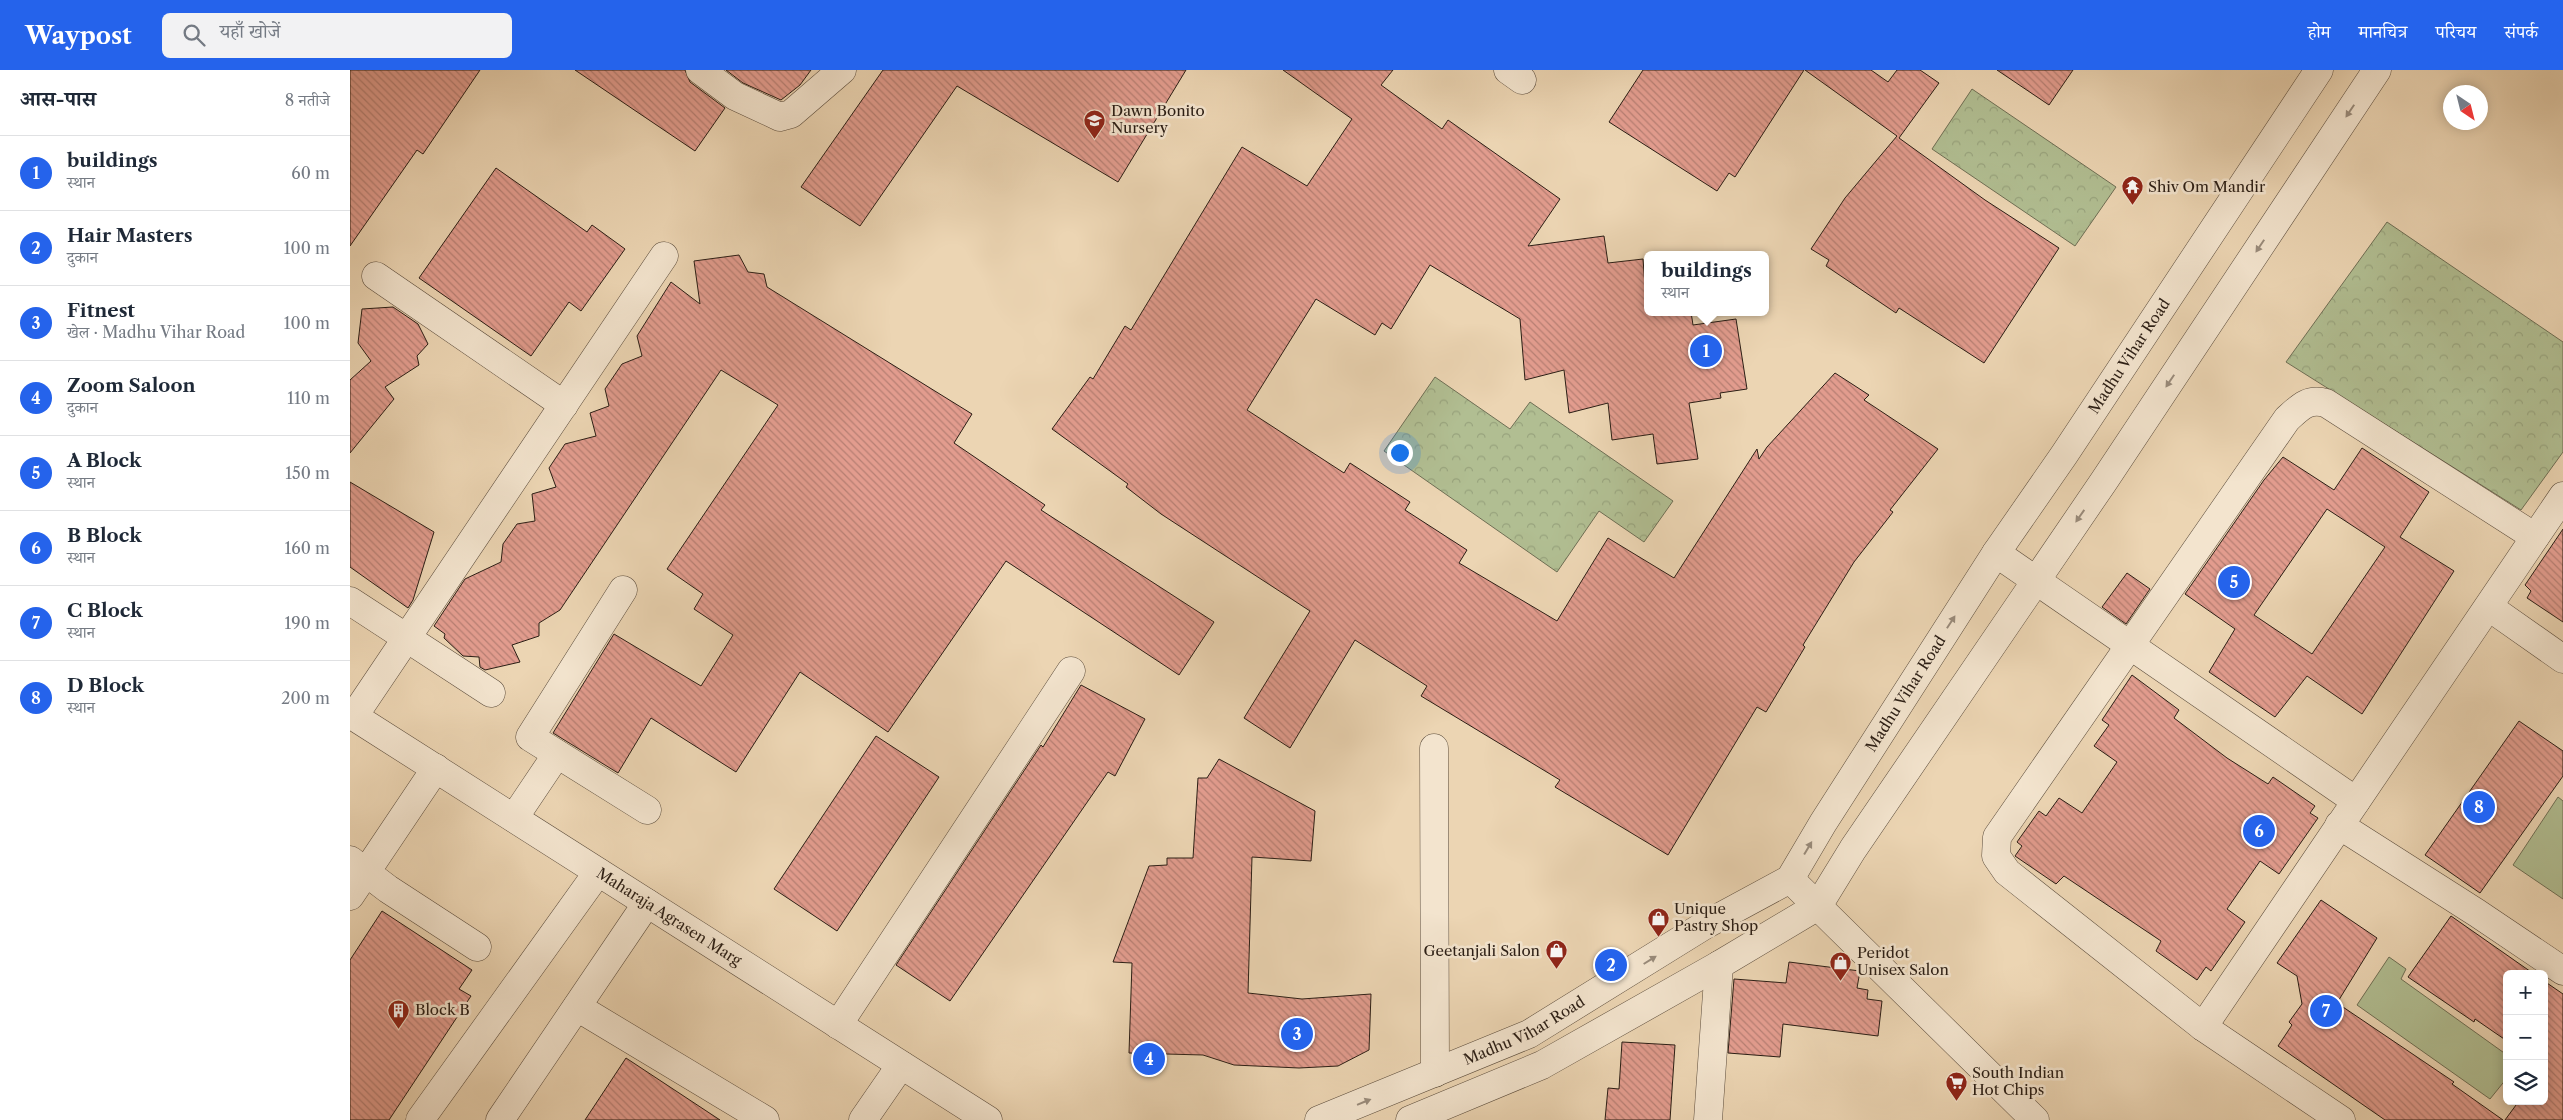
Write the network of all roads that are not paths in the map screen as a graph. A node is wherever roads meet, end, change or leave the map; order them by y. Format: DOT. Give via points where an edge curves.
graph roads {
  1 [pos="700,70"];
  2 [pos="842,70"];
  3 [pos="2319,70"];
  4 [pos="2377,70"];
  5 [pos="664,256"];
  6 [pos="376,276"];
  7 [pos="564,405"];
  8 [pos="2563,496"];
  9 [pos="2535,537"];
  10 [pos="1996,554"];
  11 [pos="2035,580"];
  12 [pos="623,590"];
  13 [pos="350,600"];
  14 [pos="2489,607"];
  15 [pos="408,639"];
  16 [pos="2130,645"];
  17 [pos="2563,659"];
  18 [pos="1071,671"];
  19 [pos="491,693"];
  20 [pos="352,715"];
  21 [pos="1434,748"];
  22 [pos="557,754"];
  23 [pos="436,768"];
  24 [pos="2356,801"];
  25 [pos="648,810"];
  26 [pos="514,818"];
  27 [pos="2339,825"];
  28 [pos="358,865"];
  29 [pos="598,872"];
  30 [pos="1790,879"];
  31 [pos="350,896"];
  32 [pos="647,903"];
  33 [pos="1818,906"];
  34 [pos="477,947"];
  35 [pos="1719,965"];
  36 [pos="2563,971"];
  37 [pos="577,1007"];
  38 [pos="838,1025"];
  39 [pos="2203,1027"];
  40 [pos="901,1066"];
  41 [pos="1435,1073"];
  42 [pos="420,1120"];
  43 [pos="500,1120"];
  44 [pos="765,1120"];
  45 [pos="863,1120"];
  46 [pos="988,1120"];
  47 [pos="1319,1120"];
  48 [pos="1410,1120"];
  49 [pos="1708,1120"];
  50 [pos="2035,1120"];
  51 [pos="2341,1120"];
  1 -- 2 [label="street" via="734,96 780,118 791,114"];
  3 -- 10 [label="street, Madhu Vihar Road"];
  4 -- 11 [label="street, one-way"];
  5 -- 7 [label="street"];
  6 -- 7 [label="street"];
  7 -- 15 [label="street"];
  8 -- 9 [label="street"];
  9 -- 14 [label="street"];
  9 -- 16 [label="street" via="2326,403 2315,400 2301,405 2287,419"];
  10 -- 11 [label="street"];
  30 -- 10 [label="street, Madhu Vihar Road, one-way"];
  11 -- 16 [label="street"];
  11 -- 33 [label="street" via="1853,848"];
  12 -- 22 [label="street" via="530,737"];
  13 -- 15 [label="street"];
  14 -- 17 [label="street"];
  14 -- 24 [label="street"];
  15 -- 19 [label="street"];
  15 -- 20 [label="street"];
  16 -- 24 [label="street"];
  16 -- 39 [label="street" via="1997,837 1996,856 2007,872"];
  18 -- 38 [label="street"];
  20 -- 23 [label="street, Maharaja Agrasen Marg"];
  21 -- 41 [label="street"];
  22 -- 25 [label="street"];
  22 -- 26 [label="street"];
  23 -- 26 [label="street, Maharaja Agrasen Marg"];
  23 -- 28 [label="street"];
  24 -- 27 [label="street"];
  26 -- 29 [label="street, Maharaja Agrasen Marg"];
  27 -- 36 [label="street"];
  27 -- 39 [label="street"];
  28 -- 31 [label="street"];
  28 -- 34 [label="street" via="388,889"];
  29 -- 32 [label="street, Maharaja Agrasen Marg"];
  29 -- 42 [label="street"];
  30 -- 33 [label="street"];
  41 -- 30 [label="street, Madhu Vihar Road, one-way" via="1529,1034 1705,926"];
  32 -- 37 [label="street"];
  32 -- 38 [label="street, Maharaja Agrasen Marg"];
  33 -- 35 [label="street"];
  33 -- 50 [label="street"];
  35 -- 48 [label="street" via="1542,1065"];
  35 -- 49 [label="street"];
  37 -- 43 [label="street"];
  37 -- 44 [label="street"];
  38 -- 40 [label="street, Maharaja Agrasen Marg"];
  39 -- 51 [label="street"];
  40 -- 45 [label="street"];
  40 -- 46 [label="street, Maharaja Agrasen Marg"];
  47 -- 41 [label="street, Madhu Vihar Road, one-way"];
}
